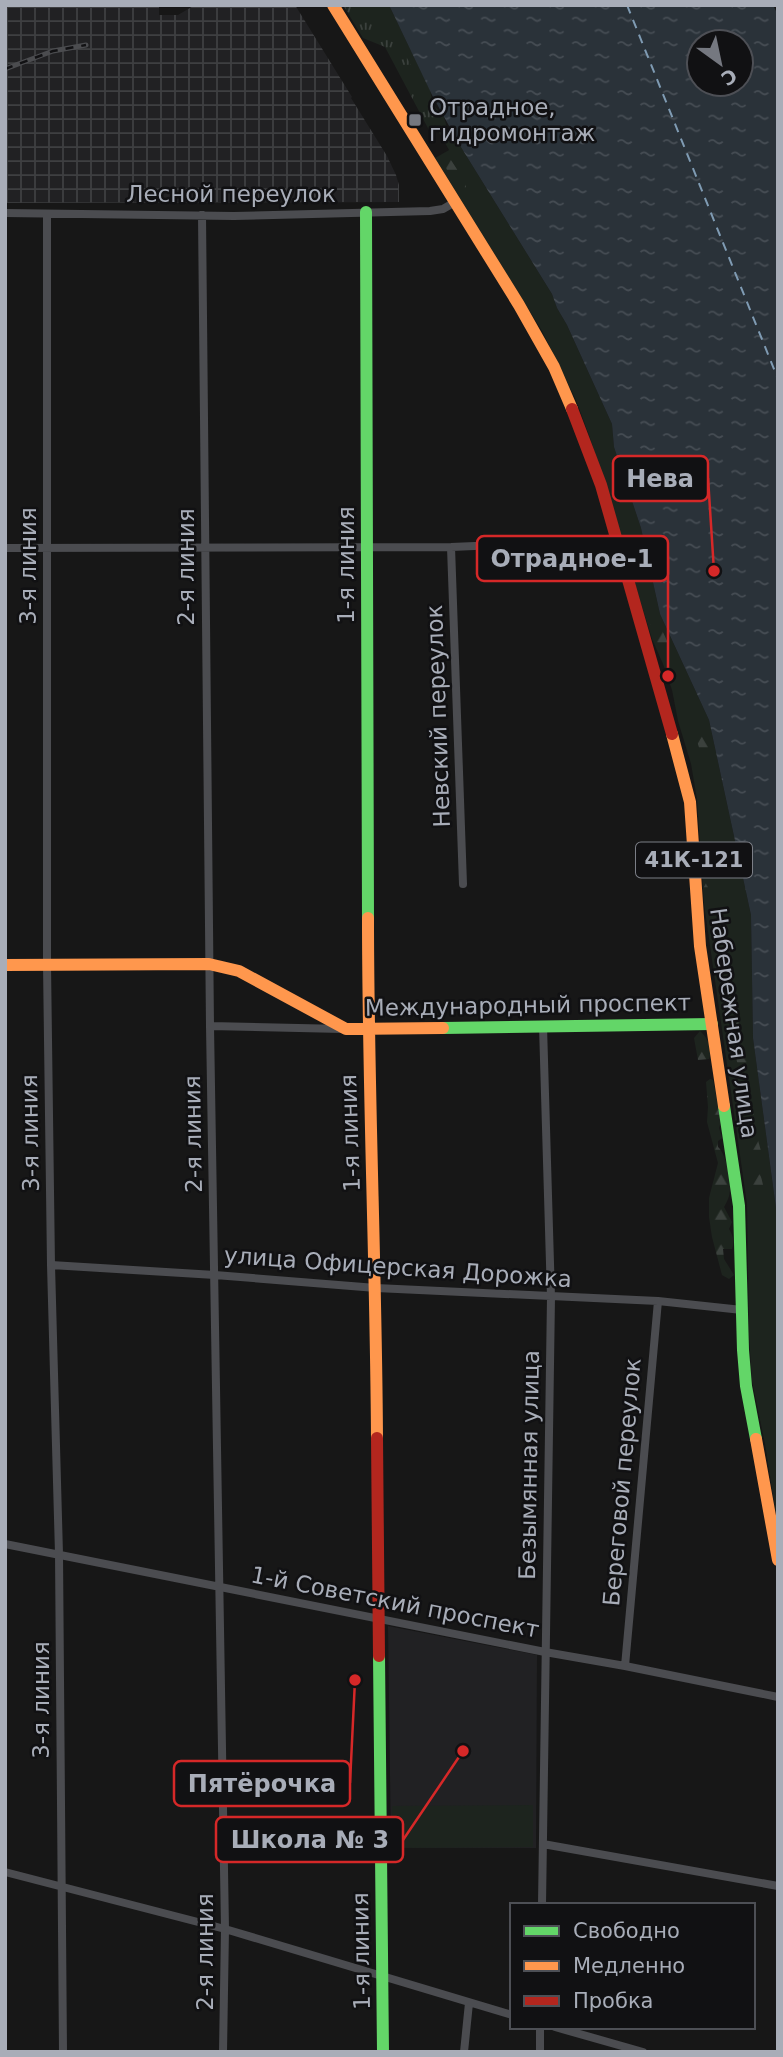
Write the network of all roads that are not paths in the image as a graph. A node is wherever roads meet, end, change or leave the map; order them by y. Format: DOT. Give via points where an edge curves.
graph roads {
  1 [pos="333,5"];
  2 [pos="455,202"];
  3 [pos="366,212"];
  4 [pos="5,213"];
  5 [pos="47,214"];
  6 [pos="202,215"];
  7 [pos="616,538"];
  8 [pos="47,547"];
  9 [pos="205,547"];
  10 [pos="367,547"];
  11 [pos="451,547"];
  12 [pos="5,548"];
  13 [pos="463,884"];
  14 [pos="47,964"];
  15 [pos="209,964"];
  16 [pos="5,965"];
  17 [pos="712,1024"];
  18 [pos="210,1026"];
  19 [pos="543,1026"];
  20 [pos="346,1029"];
  21 [pos="368,1029"];
  22 [pos="51,1265"];
  23 [pos="215,1275"];
  24 [pos="376,1288"];
  25 [pos="551,1297"];
  26 [pos="658,1301"];
  27 [pos="742,1310"];
  28 [pos="5,1544"];
  29 [pos="59,1554"];
  30 [pos="778,1560"];
  31 [pos="220,1587"];
  32 [pos="378,1619"];
  33 [pos="545,1652"];
  34 [pos="625,1666"];
  35 [pos="778,1697"];
  36 [pos="543,1844"];
  37 [pos="5,1872"];
  38 [pos="778,1886"];
  39 [pos="61,1888"];
  40 [pos="542,1903"];
  41 [pos="225,1929"];
  42 [pos="382,1976"];
  43 [pos="469,2003"];
  44 [pos="510,2014"];
  45 [pos="540,2029"];
  46 [pos="562,2029"];
  47 [pos="62,2052"];
  48 [pos="223,2052"];
  49 [pos="383,2052"];
  50 [pos="464,2052"];
  51 [pos="540,2052"];
  52 [pos="643,2052"];
  1 -- 2 [label="street, 41К-121"];
  2 -- 3 [label="street, Лесной переулок" via="430,211"];
  2 -- 7 [label="street, Набережная улица / 41К-121" via="554,367 585,440"];
  3 -- 6 [label="street, Лесной переулок"];
  3 -- 10 [label="street, 1-я линия"];
  4 -- 5 [label="street, Лесной переулок"];
  5 -- 6 [label="street, Лесной переулок"];
  5 -- 8 [label="street, 3-я линия"];
  6 -- 9 [label="street, 2-я линия"];
  7 -- 11 [label="street"];
  7 -- 17 [label="street, Набережная улица / 41К-121" via="690,802 696,901"];
  8 -- 9 [label="street"];
  8 -- 12 [label="street"];
  8 -- 14 [label="street, 3-я линия"];
  9 -- 10 [label="street"];
  9 -- 15 [label="street, 2-я линия"];
  10 -- 11 [label="street"];
  10 -- 21 [label="street, 1-я линия"];
  11 -- 13 [label="street, Невский переулок"];
  14 -- 15 [label="street, Международный проспект"];
  14 -- 16 [label="street, Международный проспект"];
  14 -- 22 [label="street, 3-я линия"];
  15 -- 18 [label="street, 2-я линия"];
  15 -- 20 [label="street, Международный проспект" via="239,971"];
  17 -- 19 [label="street, Международный проспект"];
  17 -- 27 [label="street, Набережная улица / 41К-121" via="739,1206"];
  18 -- 20 [label="street, Международный проспект"];
  18 -- 23 [label="street, 2-я линия"];
  19 -- 21 [label="street, Международный проспект"];
  19 -- 25 [label="street, Безымянная улица"];
  20 -- 21 [label="street, Международный проспект"];
  21 -- 24 [label="street, 1-я линия"];
  22 -- 23 [label="street, улица Офицерская Дорожка"];
  22 -- 29 [label="street, 3-я линия"];
  23 -- 24 [label="street, улица Офицерская Дорожка"];
  23 -- 31 [label="street, 2-я линия"];
  24 -- 25 [label="street, улица Офицерская Дорожка"];
  24 -- 32 [label="street, 1-я линия"];
  25 -- 26 [label="street, улица Офицерская Дорожка"];
  25 -- 33 [label="street, Безымянная улица"];
  26 -- 27 [label="street, улица Офицерская Дорожка"];
  26 -- 34 [label="street, Береговой переулок"];
  27 -- 30 [label="street, Набережная улица / 41К-121" via="746,1386"];
  28 -- 29 [label="street, 1-й Советский проспект"];
  29 -- 31 [label="street, 1-й Советский проспект"];
  29 -- 39 [label="street, 3-я линия"];
  31 -- 32 [label="street, 1-й Советский проспект"];
  31 -- 41 [label="street, 2-я линия"];
  32 -- 33 [label="street, 1-й Советский проспект"];
  32 -- 42 [label="street, 1-я линия"];
  33 -- 34 [label="street, 1-й Советский проспект"];
  33 -- 36 [label="street, Безымянная улица"];
  34 -- 35 [label="street, 1-й Советский проспект"];
  36 -- 38 [label="street"];
  36 -- 40 [label="street, Безымянная улица"];
  37 -- 39 [label="street"];
  39 -- 41 [label="street"];
  39 -- 47 [label="street, 3-я линия"];
  41 -- 42 [label="street"];
  41 -- 48 [label="street, 2-я линия"];
  42 -- 43 [label="street"];
  42 -- 49 [label="street, 1-я линия"];
  43 -- 44 [label="street"];
  43 -- 50 [label="street"];
  45 -- 51 [label="street"];
  46 -- 52 [label="street"];
}
